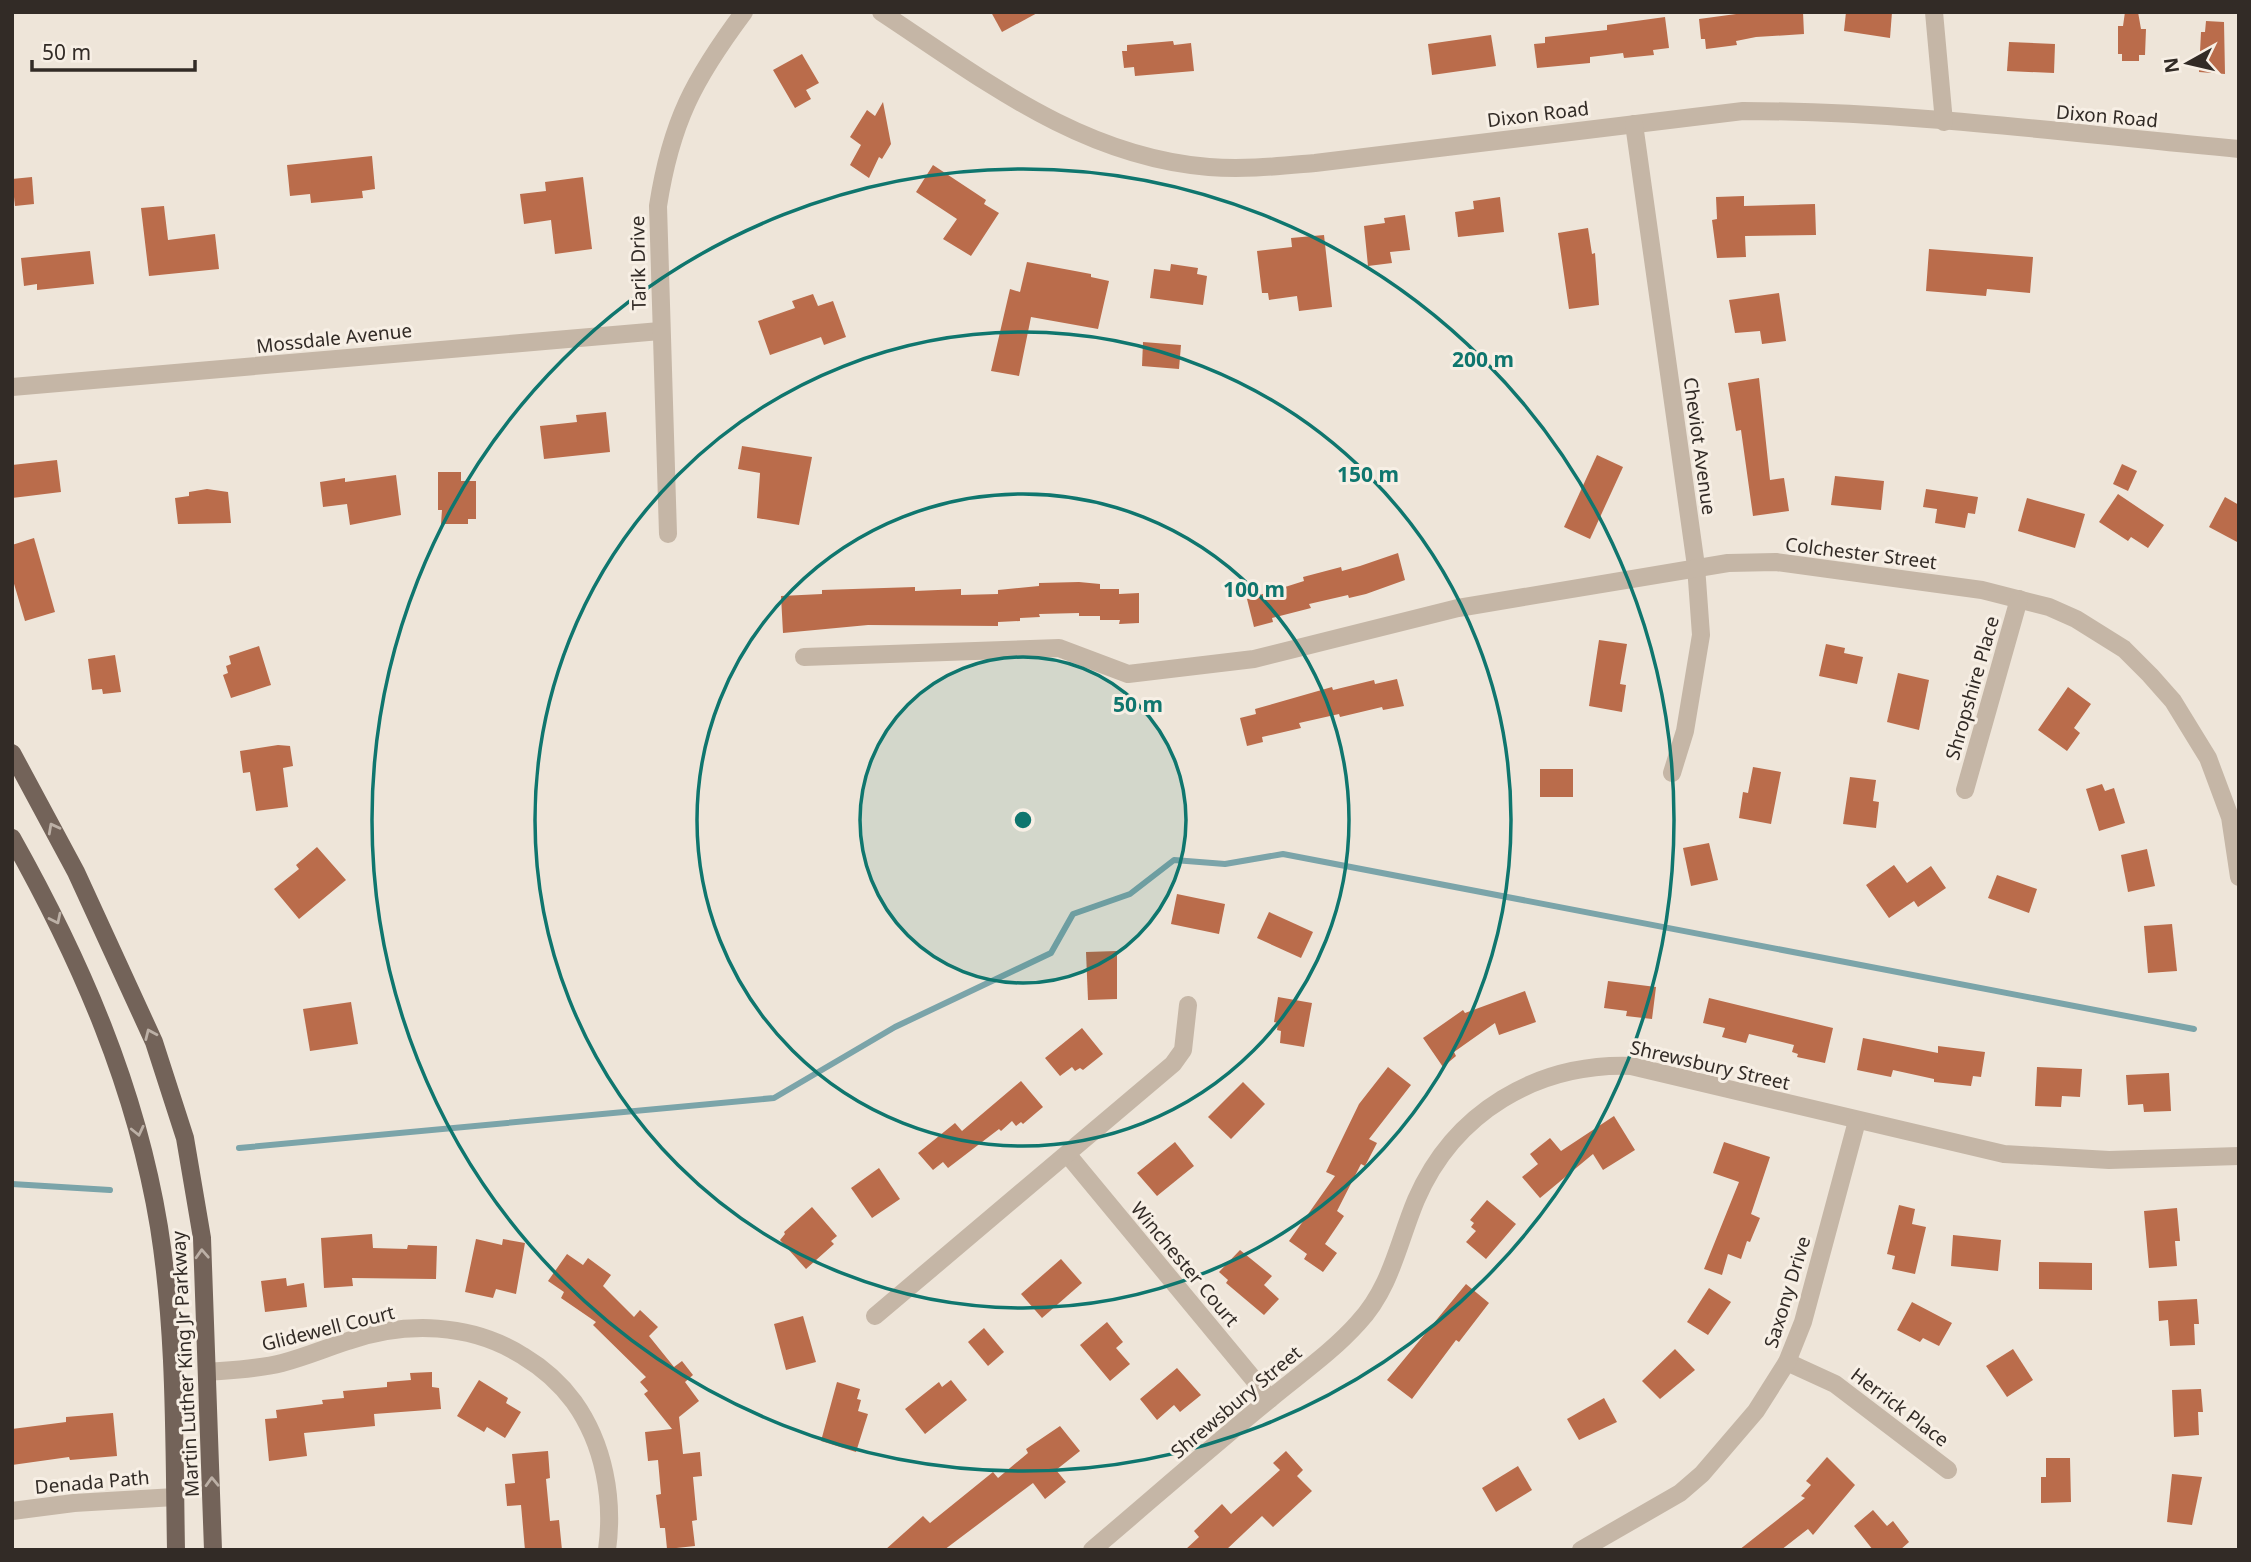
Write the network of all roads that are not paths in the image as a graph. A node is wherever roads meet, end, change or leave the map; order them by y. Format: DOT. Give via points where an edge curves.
graph roads {
  1 [pos="744,12"];
  2 [pos="881,12"];
  3 [pos="1934,12"];
  4 [pos="1944,122"];
  5 [pos="1634,124"];
  6 [pos="2239,149"];
  7 [pos="660,331"];
  8 [pos="12,387"];
  9 [pos="668,534"];
  10 [pos="1696,566"];
  11 [pos="2019,598"];
  12 [pos="804,657"];
  13 [pos="12,753"];
  14 [pos="1672,773"];
  15 [pos="1965,790"];
  16 [pos="12,838"];
  17 [pos="2239,877"];
  18 [pos="1188,1006"];
  19 [pos="1857,1121"];
  20 [pos="1068,1155"];
  21 [pos="2239,1156"];
  22 [pos="875,1316"];
  23 [pos="1787,1362"];
  24 [pos="208,1372"];
  25 [pos="1270,1399"];
  26 [pos="1948,1469"];
  27 [pos="175,1497"];
  28 [pos="12,1511"];
  29 [pos="176,1550"];
  30 [pos="213,1550"];
  31 [pos="607,1550"];
  32 [pos="1092,1550"];
  33 [pos="1581,1550"];
  1 -- 7 [label="street, Tarik Drive" via="691,89 664,164 658,206"];
  2 -- 5 [label="street, Dixon Road" via="1056,125 1122,150 1179,164 1254,168"];
  3 -- 4 [label="street"];
  4 -- 5 [label="street, Dixon Road" via="1756,111"];
  4 -- 6 [label="street, Dixon Road"];
  5 -- 10 [label="street, Cheviot Avenue"];
  7 -- 8 [label="street, Mossdale Avenue"];
  7 -- 9 [label="street, Tarik Drive"];
  10 -- 11 [label="street, Colchester Street" via="1776,562"];
  10 -- 12 [label="street, Colchester Street" via="1458,608 1254,659 1128,674 1059,648"];
  10 -- 14 [label="street, Cheviot Avenue" via="1700,635 1685,731"];
  11 -- 15 [label="street, Shropshire Place"];
  11 -- 17 [label="street, Colchester Street" via="2101,632 2124,649 2173,701 2221,788"];
  24 -- 13 [label="main road, Martin Luther King Jr Parkway, one-way" via="202,1238 185,1138 154,1042 76,872"];
  16 -- 27 [label="main road, Martin Luther King Jr Parkway, one-way" via="85,977 133,1110 159,1228 171,1334"];
  18 -- 20 [label="street" via="1183,1050 1173,1064"];
  19 -- 21 [label="street, Shrewsbury Street" via="2004,1154 2050,1159"];
  19 -- 23 [label="street, Saxony Drive" via="1803,1322"];
  19 -- 25 [label="street, Shrewsbury Street" via="1631,1066 1580,1067 1526,1086 1489,1107 1444,1150 1423,1185 1387,1282 1374,1304 1334,1348"];
  20 -- 22 [label="street"];
  20 -- 25 [label="street, Winchester Court"];
  23 -- 26 [label="street, Herrick Place" via="1852,1396"];
  23 -- 33 [label="street, Saxony Drive" via="1756,1411 1702,1474 1680,1493"];
  30 -- 24 [label="main road, Martin Luther King Jr Parkway, one-way"];
  24 -- 31 [label="street, Glidewell Court" via="281,1363 403,1329 450,1329 503,1343 563,1386 594,1438 607,1489"];
  25 -- 32 [label="street, Shrewsbury Street"];
  27 -- 28 [label="street, Denada Path"];
  27 -- 29 [label="main road, Martin Luther King Jr Parkway"];
}
